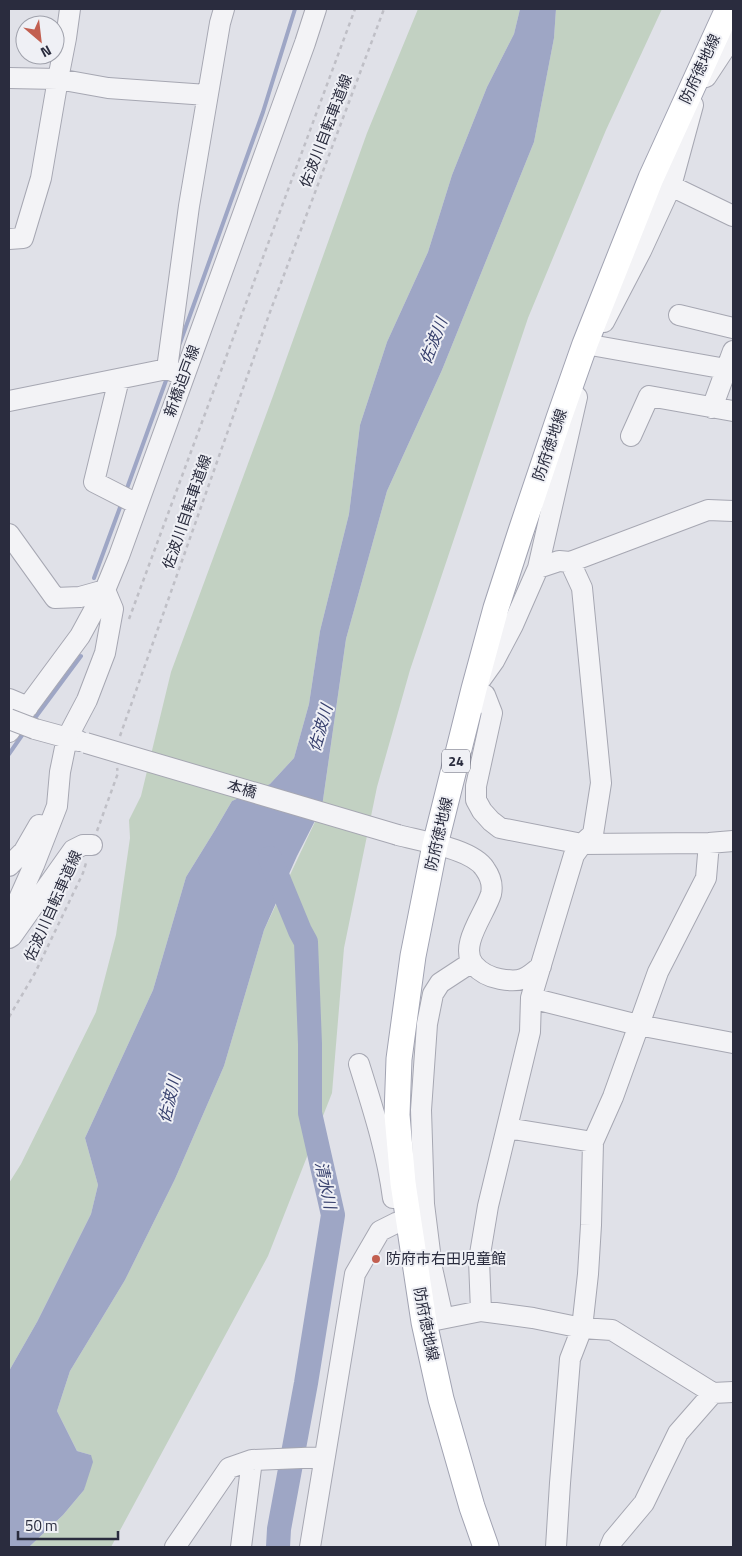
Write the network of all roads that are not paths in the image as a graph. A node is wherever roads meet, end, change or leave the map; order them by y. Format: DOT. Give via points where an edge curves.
graph roads {
  1 [pos="70,9"];
  2 [pos="224,9"];
  3 [pos="316,9"];
  4 [pos="728,9"];
  5 [pos="733,36"];
  6 [pos="9,78"];
  7 [pos="58,79"];
  8 [pos="695,88"];
  9 [pos="207,95"];
  10 [pos="671,186"];
  11 [pos="733,216"];
  12 [pos="9,239"];
  13 [pos="679,315"];
  14 [pos="733,328"];
  15 [pos="591,345"];
  16 [pos="730,360"];
  17 [pos="176,372"];
  18 [pos="119,379"];
  19 [pos="9,401"];
  20 [pos="712,408"];
  21 [pos="733,411"];
  22 [pos="631,436"];
  23 [pos="137,504"];
  24 [pos="733,511"];
  25 [pos="9,534"];
  26 [pos="570,562"];
  27 [pos="538,568"];
  28 [pos="105,590"];
  29 [pos="107,681"];
  30 [pos="474,689"];
  31 [pos="9,699"];
  32 [pos="87,700"];
  33 [pos="28,707"];
  34 [pos="9,718"];
  35 [pos="9,732"];
  36 [pos="67,738"];
  37 [pos="60,772"];
  38 [pos="733,841"];
  39 [pos="709,843"];
  40 [pos="582,844"];
  41 [pos="92,845"];
  42 [pos="435,845"];
  43 [pos="9,866"];
  44 [pos="9,921"];
  45 [pos="9,938"];
  46 [pos="472,962"];
  47 [pos="541,966"];
  48 [pos="531,998"];
  49 [pos="638,1025"];
  50 [pos="733,1043"];
  51 [pos="359,1064"];
  52 [pos="507,1128"];
  53 [pos="593,1142"];
  54 [pos="402,1221"];
  55 [pos="481,1311"];
  56 [pos="434,1320"];
  57 [pos="582,1328"];
  58 [pos="733,1392"];
  59 [pos="713,1393"];
  60 [pos="325,1457"];
  61 [pos="257,1460"];
  62 [pos="175,1547"];
  63 [pos="241,1547"];
  64 [pos="310,1547"];
  65 [pos="486,1547"];
  66 [pos="556,1547"];
  67 [pos="610,1547"];
  1 -- 7 [label="street"];
  2 -- 9 [label="street"];
  3 -- 17 [label="street, 新橋迫戸線"];
  4 -- 8 [label="main road, 防府徳地線 / 24"];
  5 -- 8 [label="street"];
  6 -- 7 [label="street"];
  7 -- 9 [label="street" via="108,88"];
  7 -- 12 [label="street" via="41,178 23,238"];
  8 -- 10 [label="street"];
  8 -- 15 [label="main road, 防府徳地線 / 24" via="651,178"];
  9 -- 17 [label="street" via="188,206"];
  10 -- 11 [label="street"];
  10 -- 15 [label="street"];
  13 -- 14 [label="street"];
  15 -- 16 [label="street"];
  15 -- 27 [label="street"];
  15 -- 30 [label="main road, 防府徳地線 / 24" via="559,418 496,608"];
  16 -- 20 [label="street"];
  17 -- 18 [label="street"];
  17 -- 23 [label="street, 新橋迫戸線"];
  18 -- 19 [label="street"];
  18 -- 23 [label="street" via="94,482"];
  20 -- 21 [label="street"];
  20 -- 22 [label="street" via="649,396"];
  23 -- 28 [label="street, 新橋迫戸線"];
  24 -- 26 [label="street" via="708,510"];
  25 -- 28 [label="street" via="54,598 80,597"];
  26 -- 27 [label="street" via="559,561"];
  26 -- 40 [label="street" via="582,588 601,783 593,834"];
  27 -- 30 [label="street" via="494,661"];
  28 -- 32 [label="street" via="113,609 105,653"];
  28 -- 33 [label="street, 新橋迫戸線" via="80,636"];
  29 -- 32 [label="street"];
  30 -- 40 [label="street" via="485,695 492,713 476,786 476,800 482,811 500,828"];
  30 -- 42 [label="main road, 防府徳地線 / 24"];
  31 -- 33 [label="street"];
  32 -- 36 [label="street"];
  33 -- 35 [label="street, 新橋迫戸線"];
  34 -- 36 [label="street, 本橋, bridge"];
  36 -- 37 [label="street"];
  36 -- 42 [label="street, 本橋, bridge"];
  37 -- 43 [label="street" via="38,826 24,851"];
  37 -- 44 [label="street" via="57,806"];
  38 -- 39 [label="street"];
  39 -- 40 [label="street"];
  39 -- 49 [label="street" via="706,878 658,972"];
  40 -- 47 [label="street" via="574,855"];
  41 -- 45 [label="street" via="83,844 73,850"];
  42 -- 46 [label="street, 本橋" via="458,850 473,858 492,880 491,893 468,949"];
  42 -- 54 [label="main road, 防府徳地線 / 24" via="413,956 399,1059 397,1115 403,1183"];
  46 -- 47 [label="street" via="480,972 494,978 519,981"];
  46 -- 56 [label="street" via="440,983 433,994 428,1024 421,1110 424,1204"];
  47 -- 48 [label="street"];
  48 -- 49 [label="street"];
  48 -- 52 [label="street" via="530,1032"];
  49 -- 50 [label="street"];
  49 -- 53 [label="street" via="613,1097"];
  51 -- 54 [label="street"];
  52 -- 53 [label="street"];
  52 -- 55 [label="street" via="479,1260"];
  53 -- 57 [label="street" via="591,1226"];
  54 -- 56 [label="main road, 防府徳地線 / 24"];
  54 -- 60 [label="street" via="380,1231 355,1274"];
  55 -- 56 [label="street"];
  55 -- 57 [label="street"];
  56 -- 65 [label="main road, 防府徳地線 / 24" via="442,1399"];
  57 -- 59 [label="street" via="612,1330"];
  57 -- 66 [label="street" via="570,1359"];
  58 -- 59 [label="street"];
  59 -- 67 [label="street" via="678,1433 644,1503"];
  60 -- 61 [label="street"];
  60 -- 64 [label="street"];
  61 -- 62 [label="street" via="230,1468"];
  61 -- 63 [label="street"];
}
